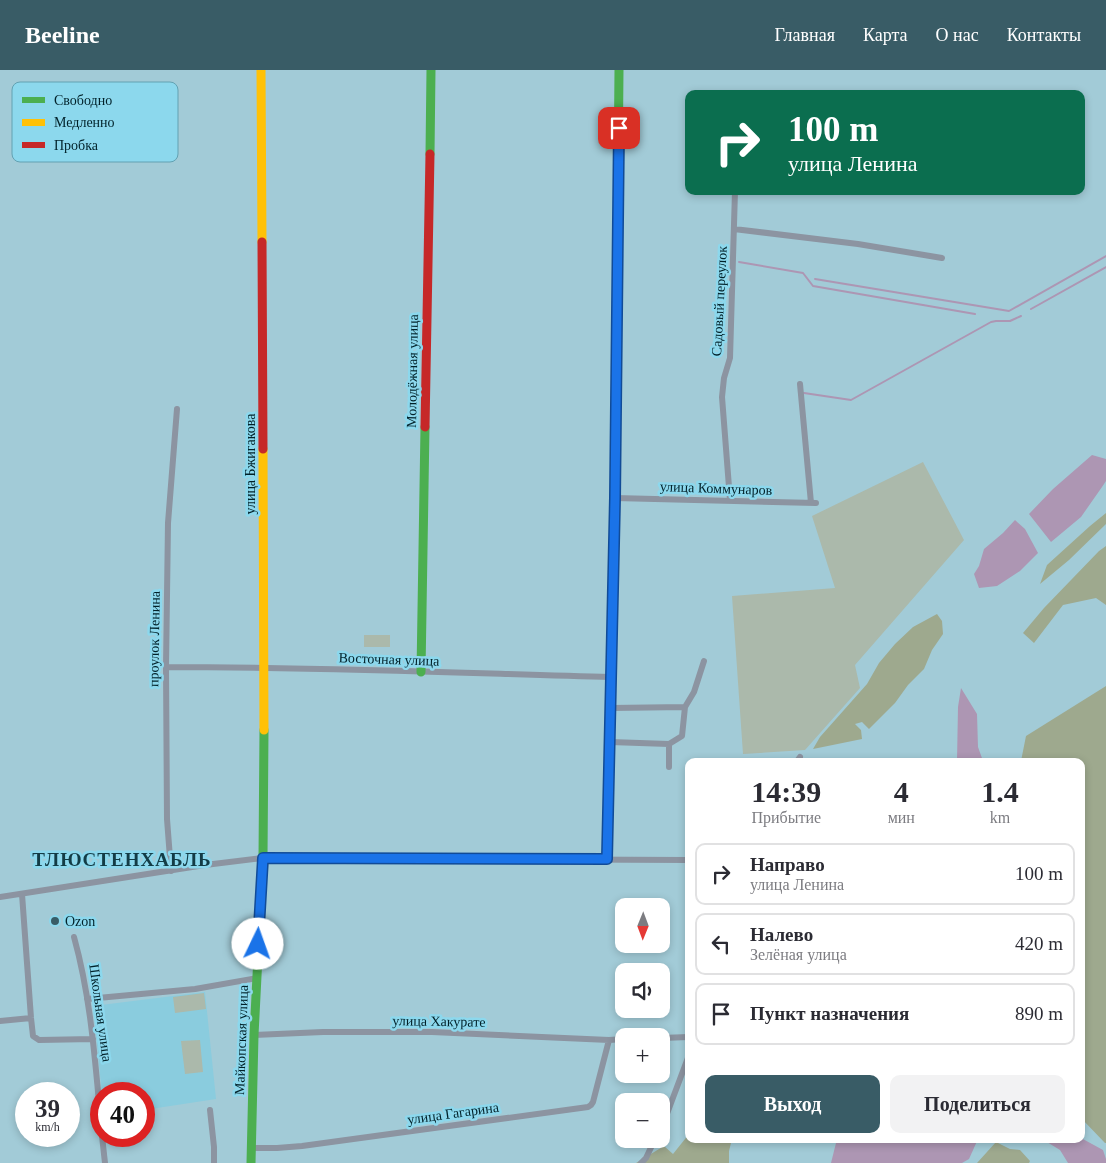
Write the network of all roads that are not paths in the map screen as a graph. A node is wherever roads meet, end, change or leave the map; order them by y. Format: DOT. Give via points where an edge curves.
graph roads {
  1 [pos="261,70"];
  2 [pos="431,70"];
  3 [pos="620,70"];
  4 [pos="735,195"];
  5 [pos="734,229"];
  6 [pos="942,258"];
  7 [pos="800,384"];
  8 [pos="177,408"];
  9 [pos="615,498"];
  10 [pos="730,500"];
  11 [pos="704,661"];
  12 [pos="166,667"];
  13 [pos="264,667"];
  14 [pos="421,672"];
  15 [pos="611,677"];
  16 [pos="685,707"];
  17 [pos="611,708"];
  18 [pos="610,742"];
  19 [pos="669,744"];
  20 [pos="669,767"];
  21 [pos="263,858"];
  22 [pos="607,859"];
  23 [pos="685,860"];
  24 [pos="171,871"];
  25 [pos="22,894"];
  26 [pos="0,897"];
  27 [pos="74,937"];
  28 [pos="257,978"];
  29 [pos="87,999"];
  30 [pos="31,1018"];
  31 [pos="0,1021"];
  32 [pos="254,1036"];
  33 [pos="685,1037"];
  34 [pos="670,1038"];
  35 [pos="93,1039"];
  36 [pos="610,1040"];
  37 [pos="615,1040"];
  38 [pos="685,1066"];
  39 [pos="97,1082"];
  40 [pos="670,1108"];
  41 [pos="210,1110"];
  42 [pos="103,1147"];
  43 [pos="251,1148"];
  44 [pos="651,1148"];
  45 [pos="105,1163"];
  46 [pos="214,1163"];
  47 [pos="251,1163"];
  48 [pos="641,1163"];
  1 -- 13 [label="street, улица Бжигакова"];
  2 -- 14 [label="street, Молодёжная улица"];
  3 -- 9 [label="street"];
  4 -- 5 [label="street, Садовый переулок"];
  5 -- 6 [label="street"];
  5 -- 10 [label="street, Садовый переулок" via="730,358 722,397"];
  7 -- 10 [label="street, улица Коммунаров" via="813,503"];
  8 -- 12 [label="street, проулок Ленина" via="168,523"];
  9 -- 10 [label="street, улица Коммунаров"];
  9 -- 15 [label="street"];
  11 -- 16 [label="street" via="694,692"];
  12 -- 13 [label="street, Восточная улица"];
  12 -- 24 [label="street, проулок Ленина" via="167,819"];
  13 -- 14 [label="street, Восточная улица"];
  13 -- 21 [label="street, улица Бжигакова"];
  14 -- 15 [label="street, Восточная улица"];
  15 -- 17 [label="street"];
  16 -- 17 [label="street"];
  16 -- 19 [label="street" via="682,736"];
  17 -- 18 [label="street"];
  18 -- 19 [label="street"];
  18 -- 22 [label="street"];
  19 -- 20 [label="street"];
  21 -- 22 [label="street"];
  21 -- 24 [label="street"];
  21 -- 28 [label="street, Майкопская улица"];
  22 -- 23 [label="street"];
  24 -- 25 [label="street"];
  25 -- 26 [label="street"];
  25 -- 30 [label="street"];
  27 -- 29 [label="street, Школьная улица"];
  28 -- 29 [label="street" via="195,989"];
  28 -- 32 [label="street, Майкопская улица"];
  29 -- 35 [label="street, Школьная улица"];
  30 -- 31 [label="street"];
  30 -- 35 [label="street" via="33,1036 39,1040"];
  32 -- 36 [label="street, улица Хакурате" via="432,1032"];
  32 -- 43 [label="street, Майкопская улица"];
  33 -- 34 [label="street"];
  35 -- 39 [label="street, Школьная улица"];
  36 -- 37 [label="street, улица Хакурате"];
  36 -- 43 [label="street, улица Гагарина" via="593,1102 588,1107 302,1146"];
  38 -- 40 [label="street"];
  41 -- 46 [label="street"];
  42 -- 45 [label="street"];
  43 -- 47 [label="street, Майкопская улица"];
  44 -- 48 [label="street"];
}
